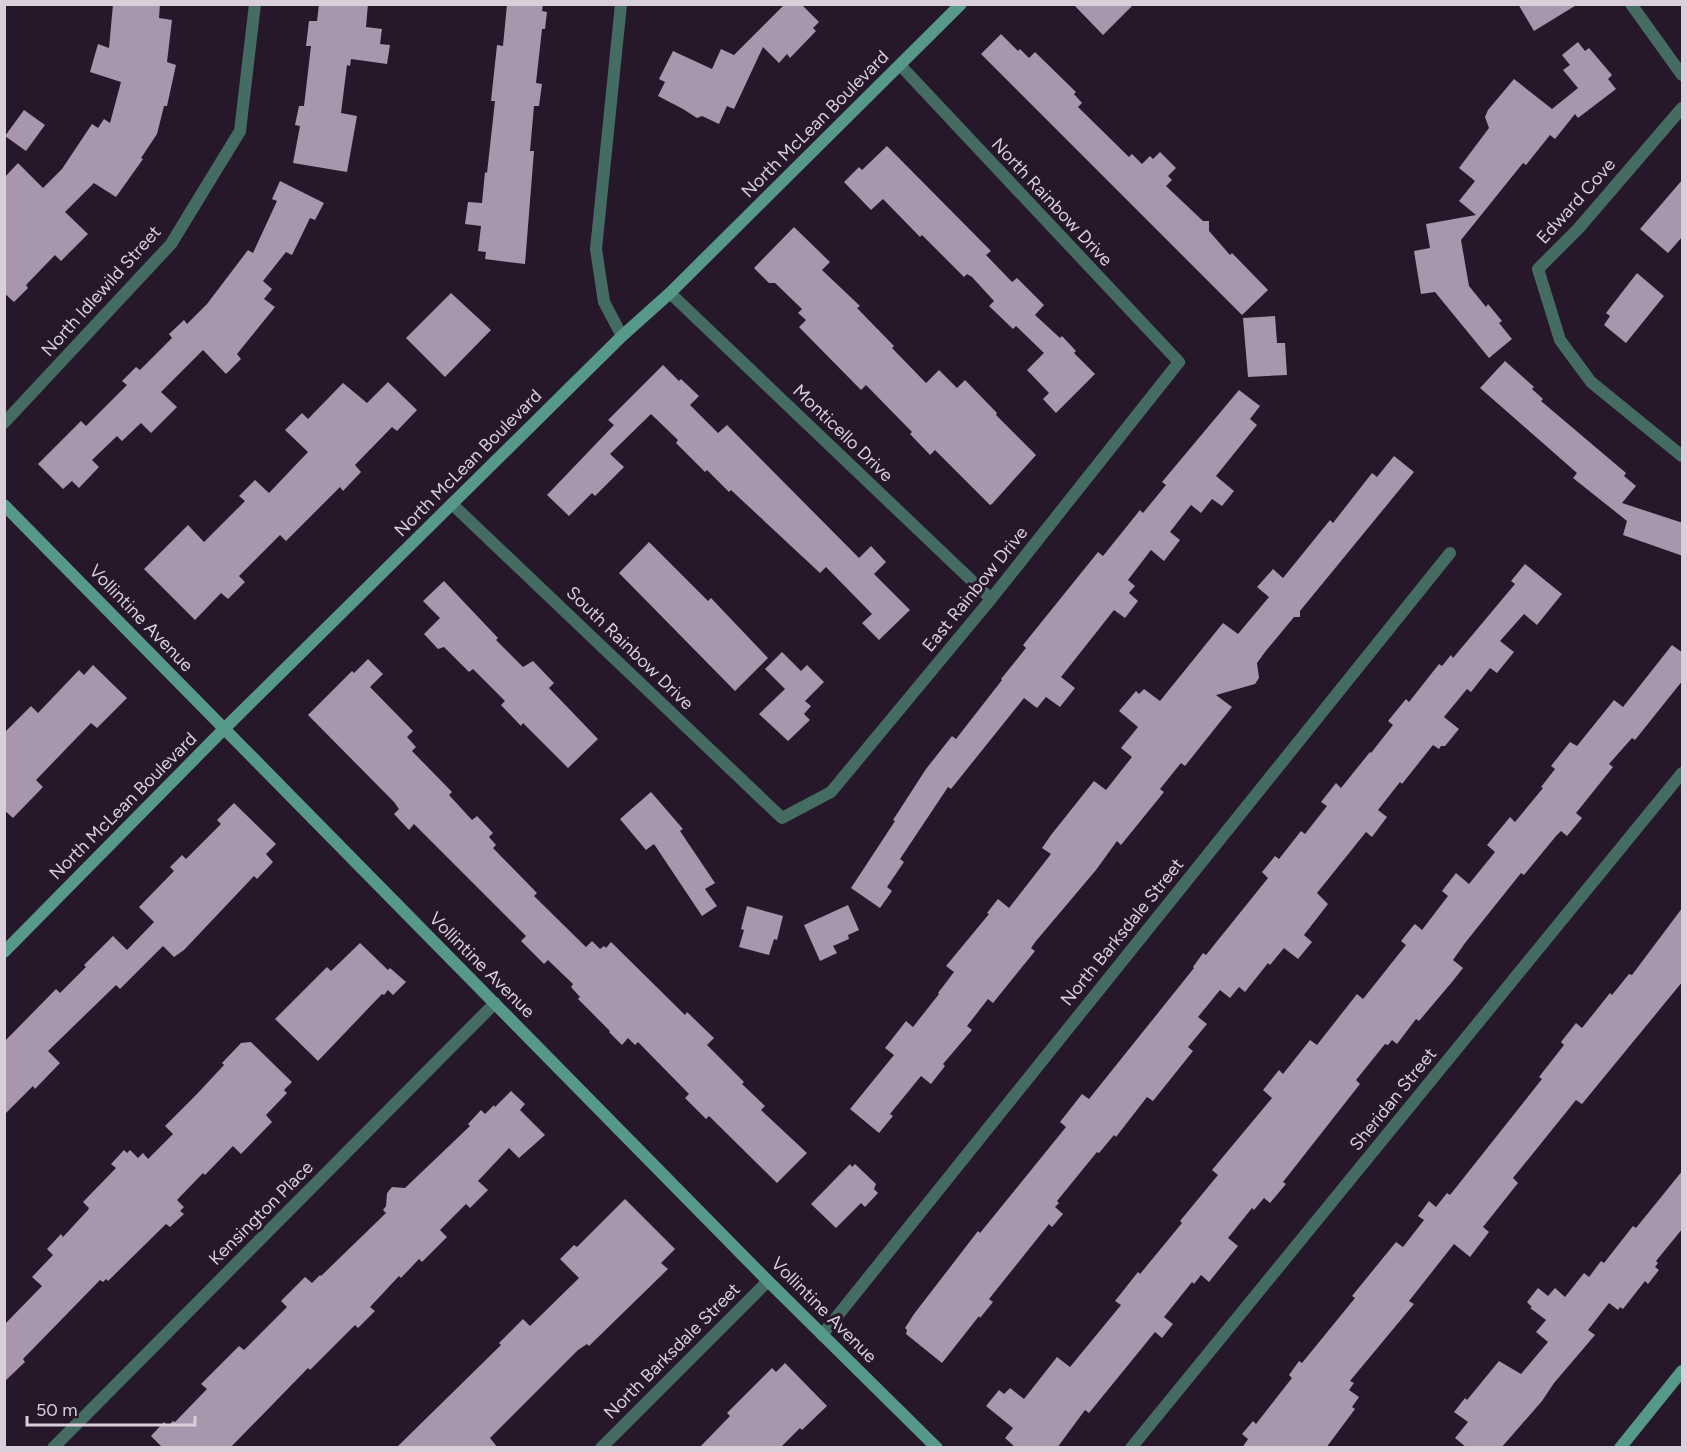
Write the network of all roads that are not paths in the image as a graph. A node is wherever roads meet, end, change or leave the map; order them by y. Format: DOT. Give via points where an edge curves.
graph roads {
  1 [pos="255,4"];
  2 [pos="621,4"];
  3 [pos="961,4"];
  4 [pos="1631,4"];
  5 [pos="900,65"];
  6 [pos="1683,75"];
  7 [pos="1683,108"];
  8 [pos="670,293"];
  9 [pos="622,336"];
  10 [pos="1179,362"];
  11 [pos="4,423"];
  12 [pos="1683,456"];
  13 [pos="452,504"];
  14 [pos="4,505"];
  15 [pos="1450,553"];
  16 [pos="991,599"];
  17 [pos="224,729"];
  18 [pos="1683,773"];
  19 [pos="782,818"];
  20 [pos="4,952"];
  21 [pos="495,1003"];
  22 [pos="768,1281"];
  23 [pos="822,1335"];
  24 [pos="1683,1371"];
  25 [pos="53,1448"];
  26 [pos="601,1448"];
  27 [pos="937,1448"];
  28 [pos="1131,1448"];
  29 [pos="1620,1448"];
  1 -- 11 [label="street, North Idlewild Street" via="240,131 171,244"];
  2 -- 9 [label="street" via="597,249 604,302"];
  3 -- 5 [label="street, North McLean Boulevard"];
  4 -- 6 [label="street"];
  5 -- 8 [label="street, North McLean Boulevard"];
  5 -- 10 [label="street, North Rainbow Drive"];
  7 -- 12 [label="street, Edward Cove" via="1538,269 1560,340 1591,382"];
  8 -- 9 [label="street, North McLean Boulevard"];
  8 -- 16 [label="street, Monticello Drive"];
  9 -- 13 [label="street, North McLean Boulevard"];
  10 -- 16 [label="street, East Rainbow Drive"];
  13 -- 17 [label="street, North McLean Boulevard"];
  13 -- 19 [label="street, South Rainbow Drive"];
  14 -- 17 [label="street, Vollintine Avenue"];
  15 -- 23 [label="street, North Barksdale Street"];
  16 -- 19 [label="street, East Rainbow Drive" via="831,792"];
  17 -- 20 [label="street, North McLean Boulevard"];
  17 -- 21 [label="street, Vollintine Avenue"];
  18 -- 28 [label="street, Sheridan Street"];
  21 -- 22 [label="street, Vollintine Avenue"];
  21 -- 25 [label="street, Kensington Place"];
  22 -- 23 [label="street, Vollintine Avenue"];
  22 -- 26 [label="street, North Barksdale Street"];
  23 -- 27 [label="street, Vollintine Avenue"];
  24 -- 29 [label="street"];
}
